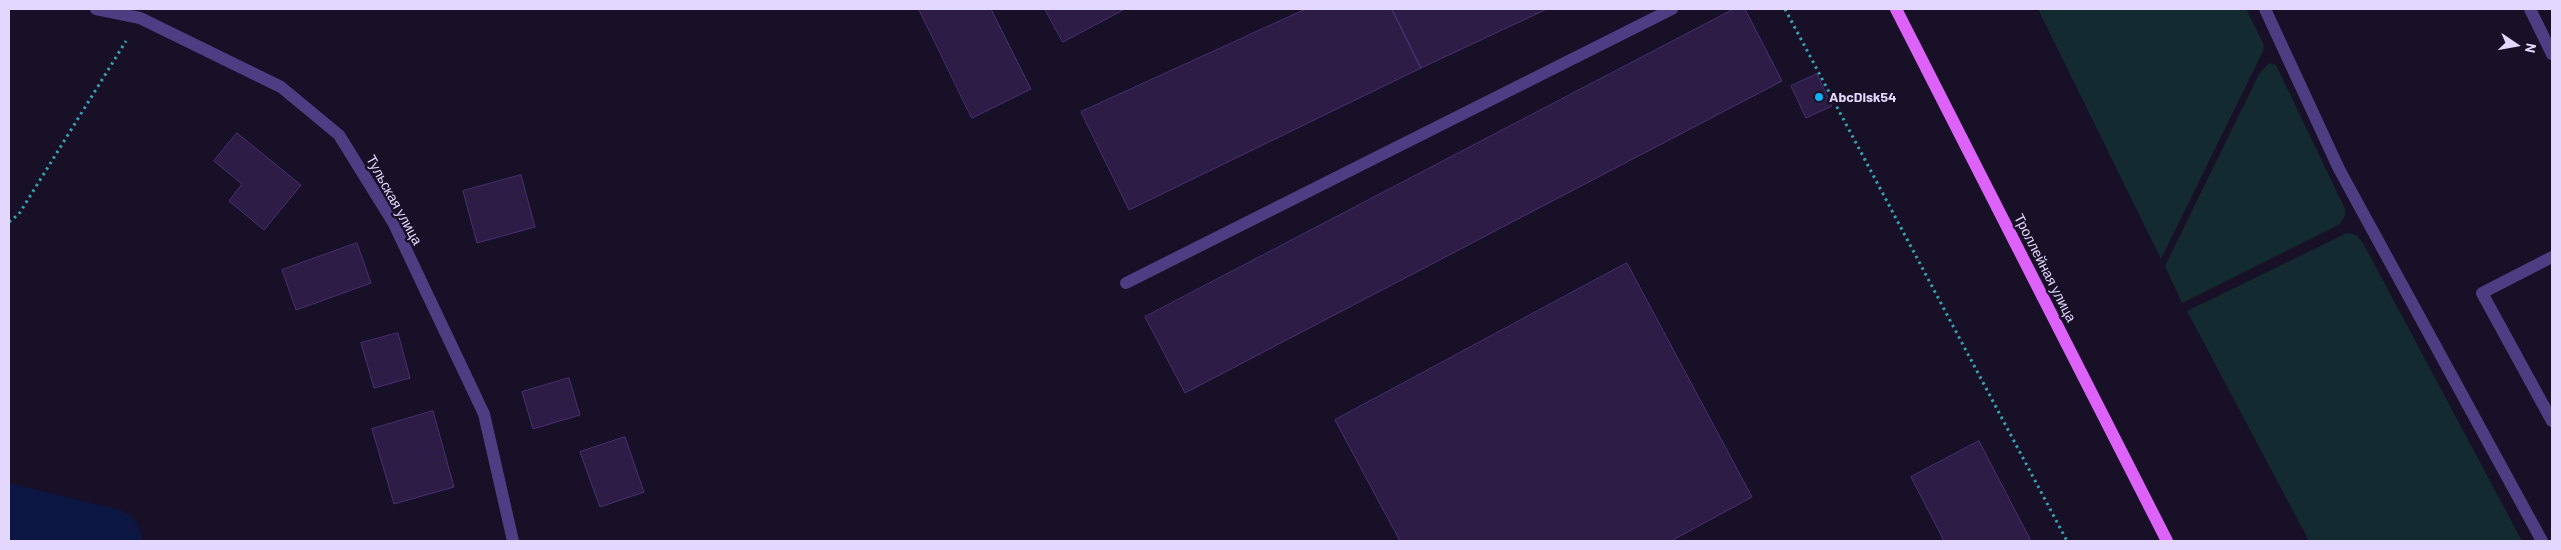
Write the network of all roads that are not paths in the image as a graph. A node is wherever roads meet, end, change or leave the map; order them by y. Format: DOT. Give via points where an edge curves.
graph roads {
  1 [pos="96,9"];
  2 [pos="1672,9"];
  3 [pos="1896,9"];
  4 [pos="2265,9"];
  5 [pos="2530,9"];
  6 [pos="2552,54"];
  7 [pos="2552,257"];
  8 [pos="1126,283"];
  9 [pos="2552,421"];
  10 [pos="513,541"];
  11 [pos="2167,541"];
  12 [pos="2542,541"];
  1 -- 10 [label="street, Тульская улица" via="140,18 281,87 339,135 392,222 484,414"];
  2 -- 8 [label="street"];
  3 -- 11 [label="main road, Троллейная улица"];
  4 -- 12 [label="street" via="2339,169"];
  5 -- 6 [label="street"];
  7 -- 9 [label="street" via="2482,293"];
}
